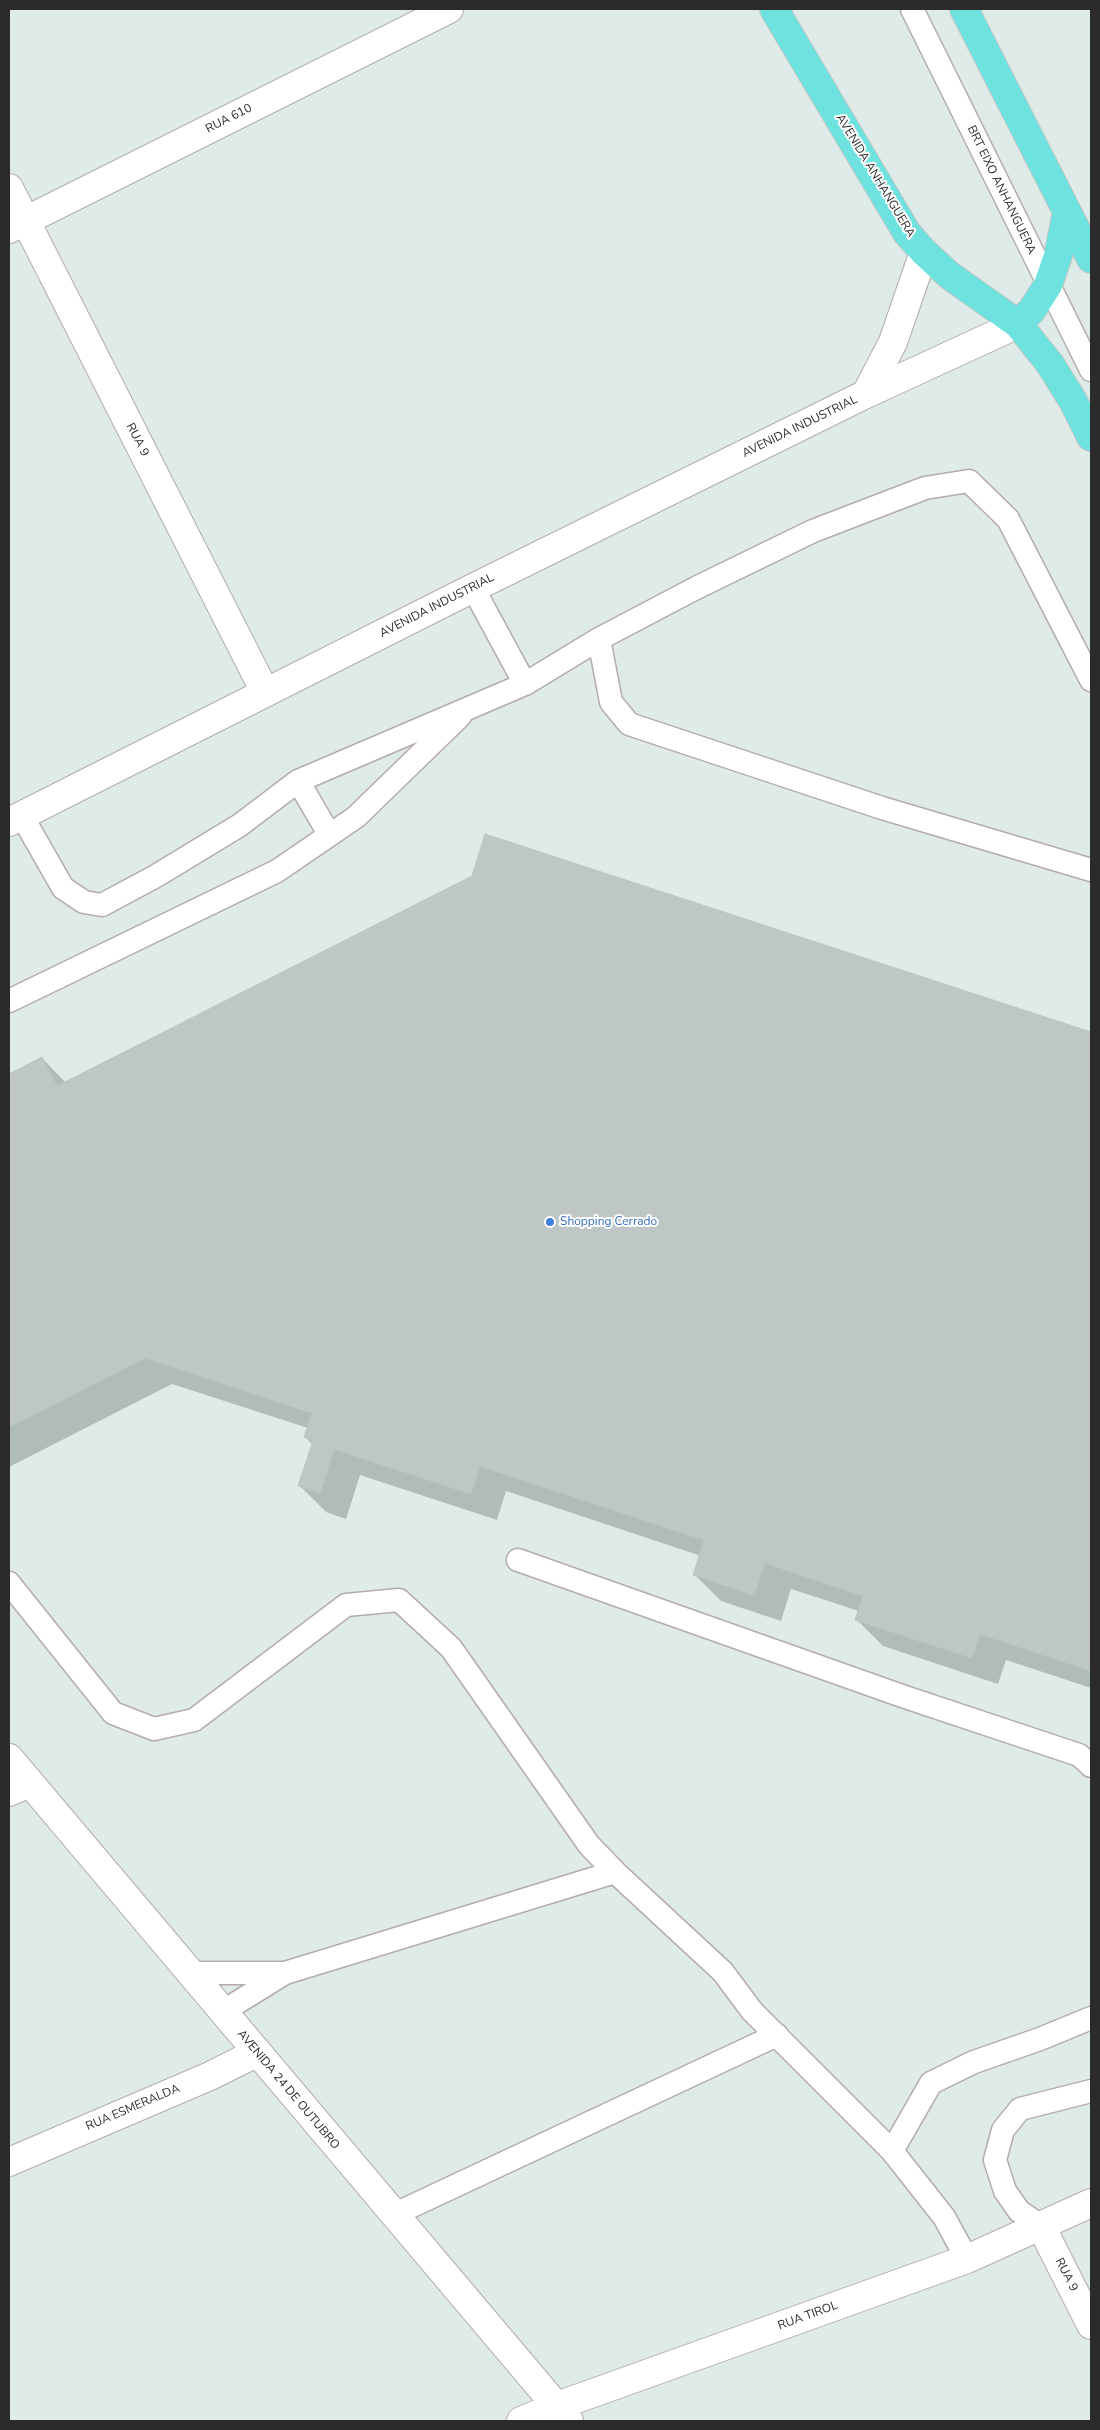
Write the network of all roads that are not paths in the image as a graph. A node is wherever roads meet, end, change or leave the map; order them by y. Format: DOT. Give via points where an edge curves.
graph roads {
  1 [pos="450,9"];
  2 [pos="774,9"];
  3 [pos="912,9"];
  4 [pos="964,9"];
  5 [pos="9,188"];
  6 [pos="1067,212"];
  7 [pos="17,225"];
  8 [pos="924,252"];
  9 [pos="1091,259"];
  10 [pos="1048,285"];
  11 [pos="1018,324"];
  12 [pos="1091,370"];
  13 [pos="866,394"];
  14 [pos="1091,437"];
  15 [pos="473,588"];
  16 [pos="599,639"];
  17 [pos="1091,680"];
  18 [pos="525,684"];
  19 [pos="265,692"];
  20 [pos="470,706"];
  21 [pos="298,781"];
  22 [pos="16,819"];
  23 [pos="329,834"];
  24 [pos="1091,870"];
  25 [pos="9,1001"];
  26 [pos="518,1560"];
  27 [pos="9,1583"];
  28 [pos="9,1758"];
  29 [pos="1091,1766"];
  30 [pos="20,1788"];
  31 [pos="615,1872"];
  32 [pos="188,1973"];
  33 [pos="285,1973"];
  34 [pos="222,2012"];
  35 [pos="1091,2018"];
  36 [pos="777,2035"];
  37 [pos="256,2053"];
  38 [pos="1091,2091"];
  39 [pos="892,2151"];
  40 [pos="9,2162"];
  41 [pos="1091,2203"];
  42 [pos="393,2215"];
  43 [pos="1041,2226"];
  44 [pos="967,2259"];
  45 [pos="1091,2324"];
  46 [pos="563,2414"];
  47 [pos="521,2421"];
  1 -- 7 [label="street, RUA 610"];
  2 -- 8 [label="main road, AVENIDA ANHANGUERA" via="907,233"];
  3 -- 10 [label="lane, BRT EIXO ANHANGUERA"];
  4 -- 6 [label="main road"];
  5 -- 7 [label="street, RUA 9"];
  6 -- 9 [label="main road"];
  6 -- 10 [label="main road"];
  7 -- 19 [label="street, RUA 9"];
  8 -- 11 [label="main road, AVENIDA ANHANGUERA" via="949,276"];
  8 -- 13 [label="street, AVENIDA INDUSTRIAL" via="894,342"];
  10 -- 11 [label="main road" via="1032,310"];
  10 -- 12 [label="lane, BRT EIXO ANHANGUERA"];
  11 -- 13 [label="street, AVENIDA INDUSTRIAL"];
  11 -- 14 [label="main road, AVENIDA ANHANGUERA" via="1050,364"];
  13 -- 15 [label="street, AVENIDA INDUSTRIAL"];
  15 -- 18 [label="lane"];
  15 -- 19 [label="street, AVENIDA INDUSTRIAL"];
  16 -- 17 [label="lane" via="813,530 926,488 969,481 1008,519"];
  16 -- 18 [label="lane"];
  16 -- 24 [label="lane" via="610,702 629,724 882,808"];
  18 -- 20 [label="lane"];
  19 -- 22 [label="street, AVENIDA INDUSTRIAL"];
  20 -- 21 [label="lane"];
  20 -- 23 [label="lane" via="356,817"];
  21 -- 22 [label="lane" via="240,825 102,905 84,902 63,888"];
  21 -- 23 [label="lane"];
  23 -- 25 [label="lane" via="277,871"];
  26 -- 29 [label="lane" via="905,1697 1079,1754"];
  27 -- 31 [label="lane" via="113,1713 154,1729 194,1720 346,1605 399,1600 451,1648 589,1844"];
  28 -- 30 [label="street, AVENIDA 24 DE OUTUBRO"];
  30 -- 32 [label="street, AVENIDA 24 DE OUTUBRO"];
  31 -- 33 [label="lane"];
  31 -- 36 [label="lane" via="722,1972 752,2011"];
  32 -- 33 [label="lane"];
  32 -- 34 [label="street, AVENIDA 24 DE OUTUBRO"];
  33 -- 34 [label="lane"];
  34 -- 37 [label="street, AVENIDA 24 DE OUTUBRO"];
  35 -- 39 [label="lane" via="974,2062 931,2082"];
  36 -- 39 [label="lane"];
  36 -- 42 [label="lane"];
  37 -- 40 [label="street, RUA ESMERALDA"];
  37 -- 42 [label="street, AVENIDA 24 DE OUTUBRO"];
  38 -- 43 [label="lane" via="1020,2109 1004,2130 995,2160 1005,2191 1018,2211"];
  39 -- 44 [label="lane" via="944,2217"];
  41 -- 43 [label="street, RUA TIROL"];
  42 -- 46 [label="street, AVENIDA 24 DE OUTUBRO"];
  43 -- 44 [label="street, RUA TIROL"];
  43 -- 45 [label="street, RUA 9"];
  44 -- 46 [label="street, RUA TIROL"];
  46 -- 47 [label="street, RUA TIROL"];
}
